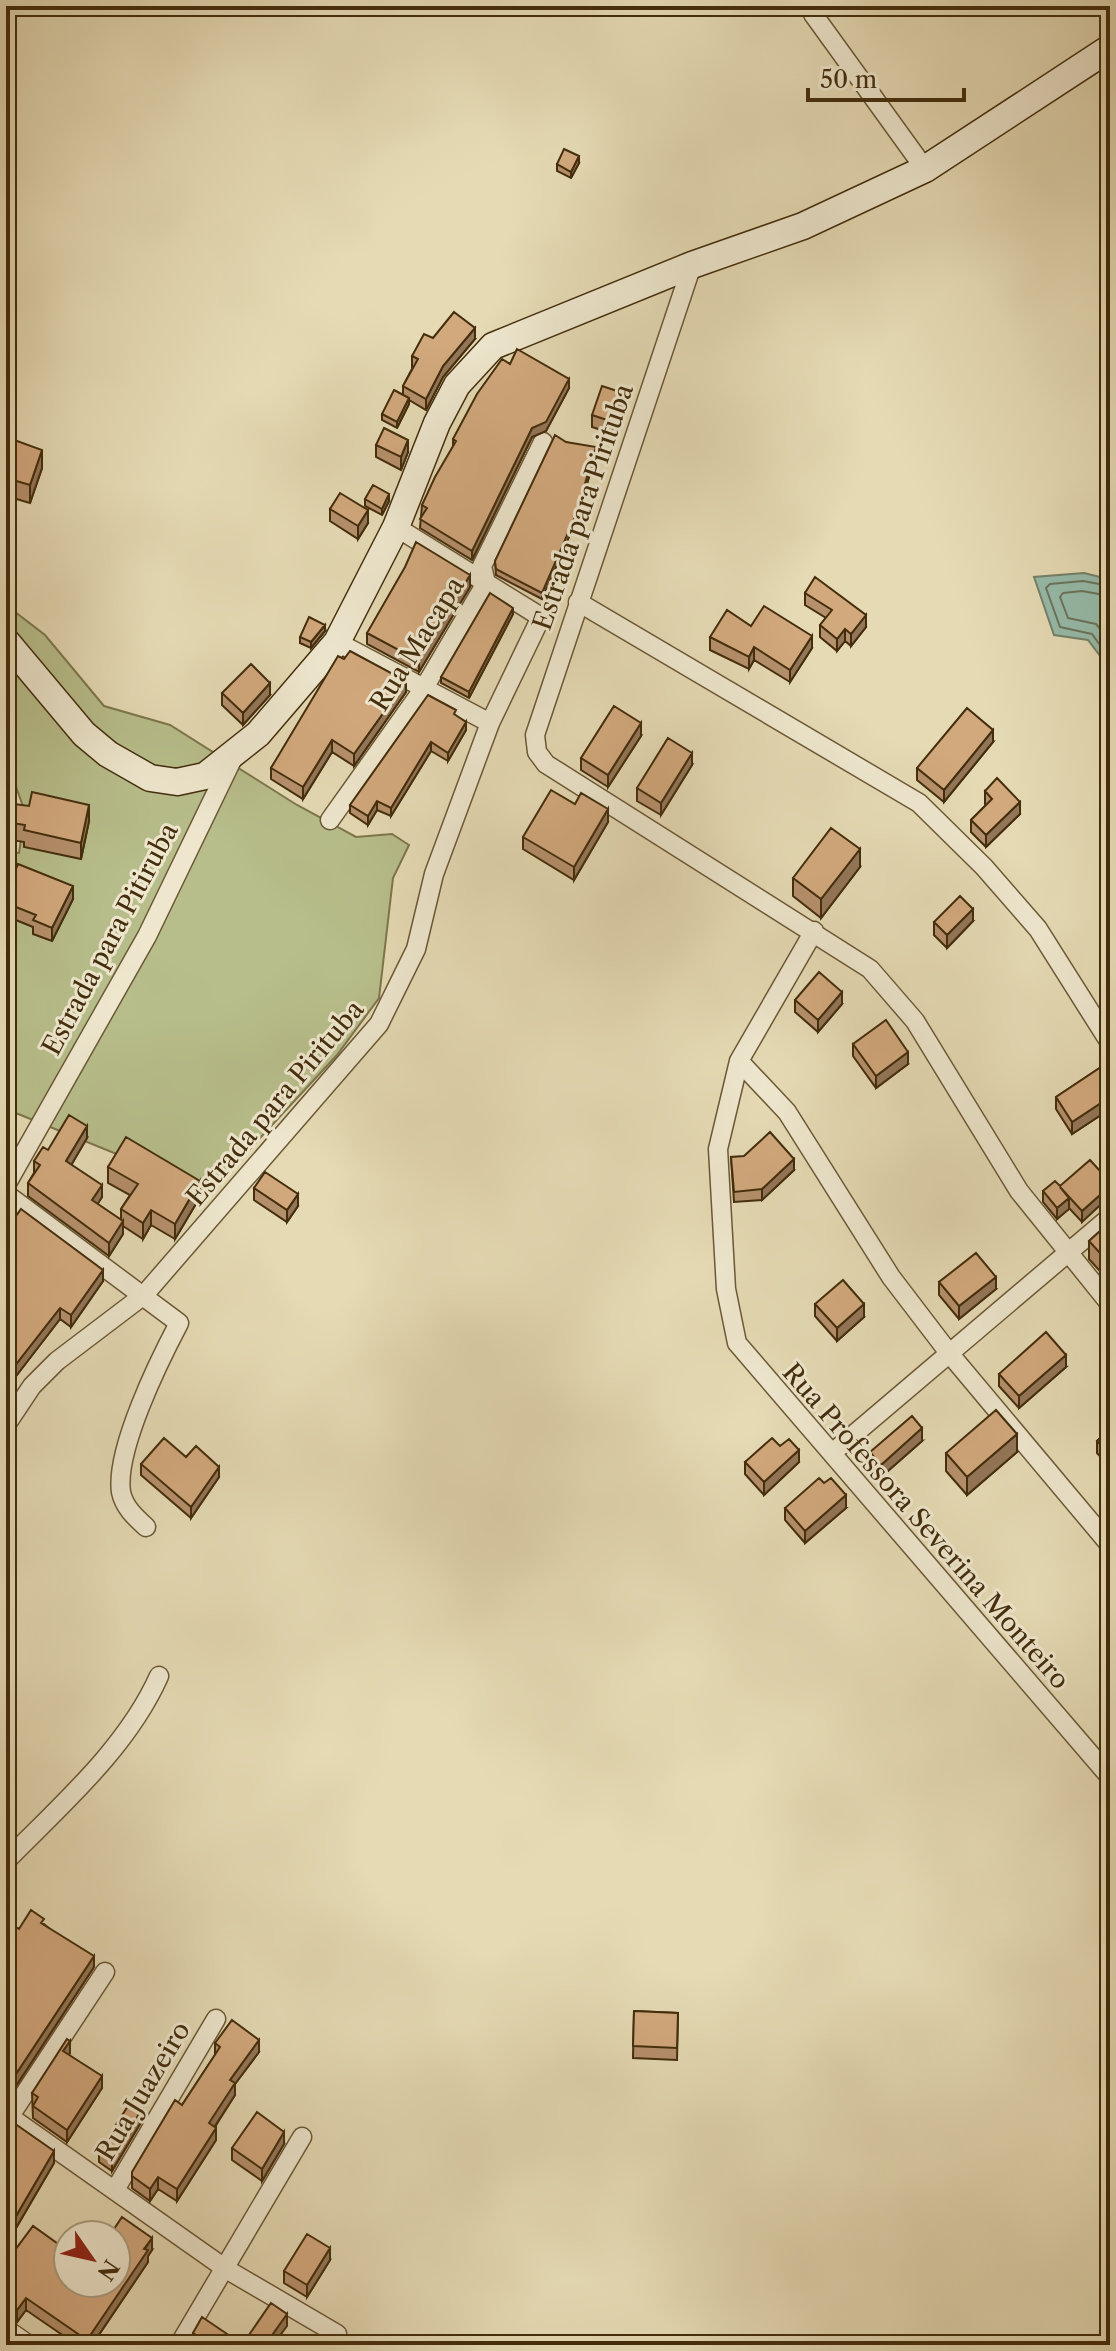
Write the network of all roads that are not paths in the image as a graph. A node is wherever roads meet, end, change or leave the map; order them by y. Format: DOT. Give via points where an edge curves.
graph roads {
  1 [pos="814,6"];
  2 [pos="1110,48"];
  3 [pos="925,169"];
  4 [pos="692,265"];
  5 [pos="543,442"];
  6 [pos="396,527"];
  7 [pos="486,583"];
  8 [pos="578,602"];
  9 [pos="6,641"];
  10 [pos="337,642"];
  11 [pos="424,688"];
  12 [pos="490,723"];
  13 [pos="233,758"];
  14 [pos="330,820"];
  15 [pos="814,931"];
  16 [pos="1110,1043"];
  17 [pos="739,1061"];
  18 [pos="6,1185"];
  19 [pos="6,1194"];
  20 [pos="1110,1217"];
  21 [pos="1066,1253"];
  22 [pos="144,1295"];
  23 [pos="1110,1304"];
  24 [pos="949,1353"];
  25 [pos="6,1425"];
  26 [pos="832,1453"];
  27 [pos="146,1527"];
  28 [pos="1110,1545"];
  29 [pos="159,1676"];
  30 [pos="1110,1777"];
  31 [pos="6,1861"];
  32 [pos="105,1972"];
  33 [pos="216,2019"];
  34 [pos="7,2117"];
  35 [pos="302,2137"];
  36 [pos="115,2190"];
  37 [pos="226,2269"];
  38 [pos="6,2329"];
  39 [pos="337,2334"];
  40 [pos="29,2345"];
  41 [pos="179,2345"];
  1 -- 3 [label="street" via="813,14"];
  2 -- 3 [label="main road"];
  3 -- 4 [label="main road" via="803,226"];
  4 -- 6 [label="main road" via="493,346 477,360 437,423"];
  4 -- 8 [label="street, Estrada para Pirituba"];
  5 -- 7 [label="street, Rua Macapa" via="482,566"];
  6 -- 7 [label="street"];
  6 -- 10 [label="main road"];
  7 -- 11 [label="street, Rua Macapa"];
  7 -- 12 [label="street, Estrada para Pirituba" via="541,617"];
  8 -- 15 [label="street, Estrada para Pirituba" via="535,735 537,752 546,764"];
  8 -- 16 [label="street" via="919,803 1038,929"];
  9 -- 13 [label="main road" via="84,734 150,778 177,782 205,776"];
  10 -- 11 [label="street"];
  10 -- 13 [label="main road"];
  11 -- 12 [label="street"];
  11 -- 14 [label="street, Rua Macapa"];
  12 -- 22 [label="street, Estrada para Pirituba" via="434,874 416,949 379,1024"];
  13 -- 18 [label="street, Estrada para Pitiruba" via="147,936"];
  15 -- 17 [label="street"];
  15 -- 21 [label="street" via="870,969 894,993 1019,1191"];
  17 -- 24 [label="street" via="787,1112 891,1277"];
  17 -- 26 [label="street, Rua Professora Severina Monteiro" via="718,1149 726,1289 737,1343"];
  19 -- 22 [label="street"];
  20 -- 21 [label="street"];
  21 -- 23 [label="street"];
  21 -- 24 [label="street"];
  22 -- 25 [label="street, Estrada para Pirituba" via="57,1361"];
  22 -- 27 [label="street" via="179,1323 148,1382 123,1469 121,1493 130,1512"];
  24 -- 26 [label="street"];
  24 -- 28 [label="street"];
  26 -- 30 [label="street, Rua Professora Severina Monteiro"];
  29 -- 31 [label="street" via="149,1699 84,1782"];
  32 -- 34 [label="street"];
  33 -- 36 [label="street, Rua Juazeiro"];
  34 -- 36 [label="street"];
  35 -- 37 [label="street"];
  36 -- 37 [label="street"];
  37 -- 39 [label="street"];
  37 -- 41 [label="street"];
  38 -- 40 [label="street"];
}
